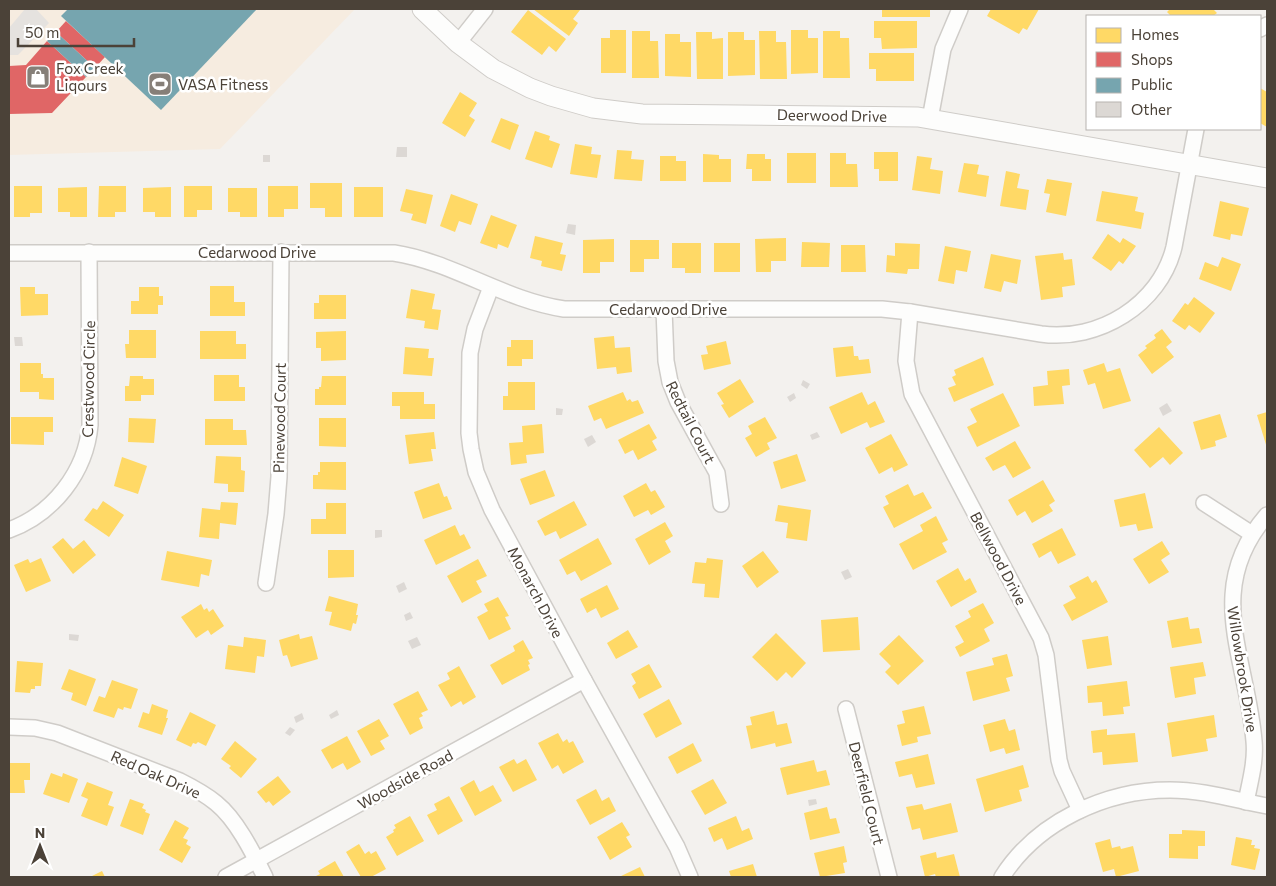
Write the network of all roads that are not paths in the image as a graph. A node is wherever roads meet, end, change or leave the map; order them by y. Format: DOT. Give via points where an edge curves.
graph roads {
  1 [pos="422,9"];
  2 [pos="485,9"];
  3 [pos="960,9"];
  4 [pos="458,43"];
  5 [pos="930,119"];
  6 [pos="1196,130"];
  7 [pos="1189,164"];
  8 [pos="1267,178"];
  9 [pos="89,252"];
  10 [pos="281,252"];
  11 [pos="9,253"];
  12 [pos="491,287"];
  13 [pos="664,309"];
  14 [pos="910,312"];
  15 [pos="1204,503"];
  16 [pos="721,504"];
  17 [pos="1267,515"];
  18 [pos="9,530"];
  19 [pos="1252,534"];
  20 [pos="266,583"];
  21 [pos="584,680"];
  22 [pos="846,709"];
  23 [pos="9,727"];
  24 [pos="1246,802"];
  25 [pos="1267,806"];
  26 [pos="1080,810"];
  27 [pos="256,861"];
  28 [pos="226,877"];
  29 [pos="265,877"];
  30 [pos="690,877"];
  31 [pos="889,877"];
  32 [pos="1002,877"];
  1 -- 4 [label="street, Deerwood Drive"];
  2 -- 4 [label="street"];
  3 -- 5 [label="street" via="943,49"];
  4 -- 5 [label="street, Deerwood Drive" via="493,68 530,88 570,102 618,112"];
  5 -- 7 [label="street, Deerwood Drive"];
  6 -- 7 [label="street, Cedarwood Drive"];
  7 -- 8 [label="street, Deerwood Drive"];
  7 -- 14 [label="street, Cedarwood Drive" via="1170,260 1153,289 1117,319 1077,334 1052,335"];
  9 -- 10 [label="street, Cedarwood Drive"];
  9 -- 11 [label="street, Cedarwood Drive"];
  9 -- 18 [label="street, Crestwood Circle" via="90,425 86,448 74,475 56,499 36,516"];
  10 -- 12 [label="street, Cedarwood Drive" via="399,254 430,262"];
  10 -- 20 [label="street, Pinewood Court" via="279,477"];
  12 -- 13 [label="street, Cedarwood Drive" via="554,308"];
  12 -- 21 [label="street, Monarch Drive" via="470,351 469,433 474,464 492,510"];
  13 -- 14 [label="street, Cedarwood Drive" via="882,309"];
  13 -- 16 [label="street, Redtail Court" via="670,382 717,473"];
  14 -- 26 [label="street, Bellwood Drive" via="906,360 912,394 1041,638 1046,655 1058,760"];
  15 -- 19 [label="street"];
  17 -- 19 [label="street, Willowbrook Drive"];
  19 -- 24 [label="street, Willowbrook Drive" via="1238,562 1232,592 1234,624 1254,742"];
  21 -- 27 [label="street, Woodside Road"];
  21 -- 30 [label="street, Monarch Drive" via="677,847"];
  22 -- 31 [label="street, Deerfield Court"];
  23 -- 27 [label="street, Red Oak Drive" via="57,732 188,785 217,803 229,815"];
  24 -- 25 [label="street"];
  24 -- 26 [label="street" via="1201,792 1155,790 1109,799"];
  26 -- 32 [label="street" via="1036,837"];
  27 -- 28 [label="street, Woodside Road"];
  27 -- 29 [label="street, Red Oak Drive"];
}
